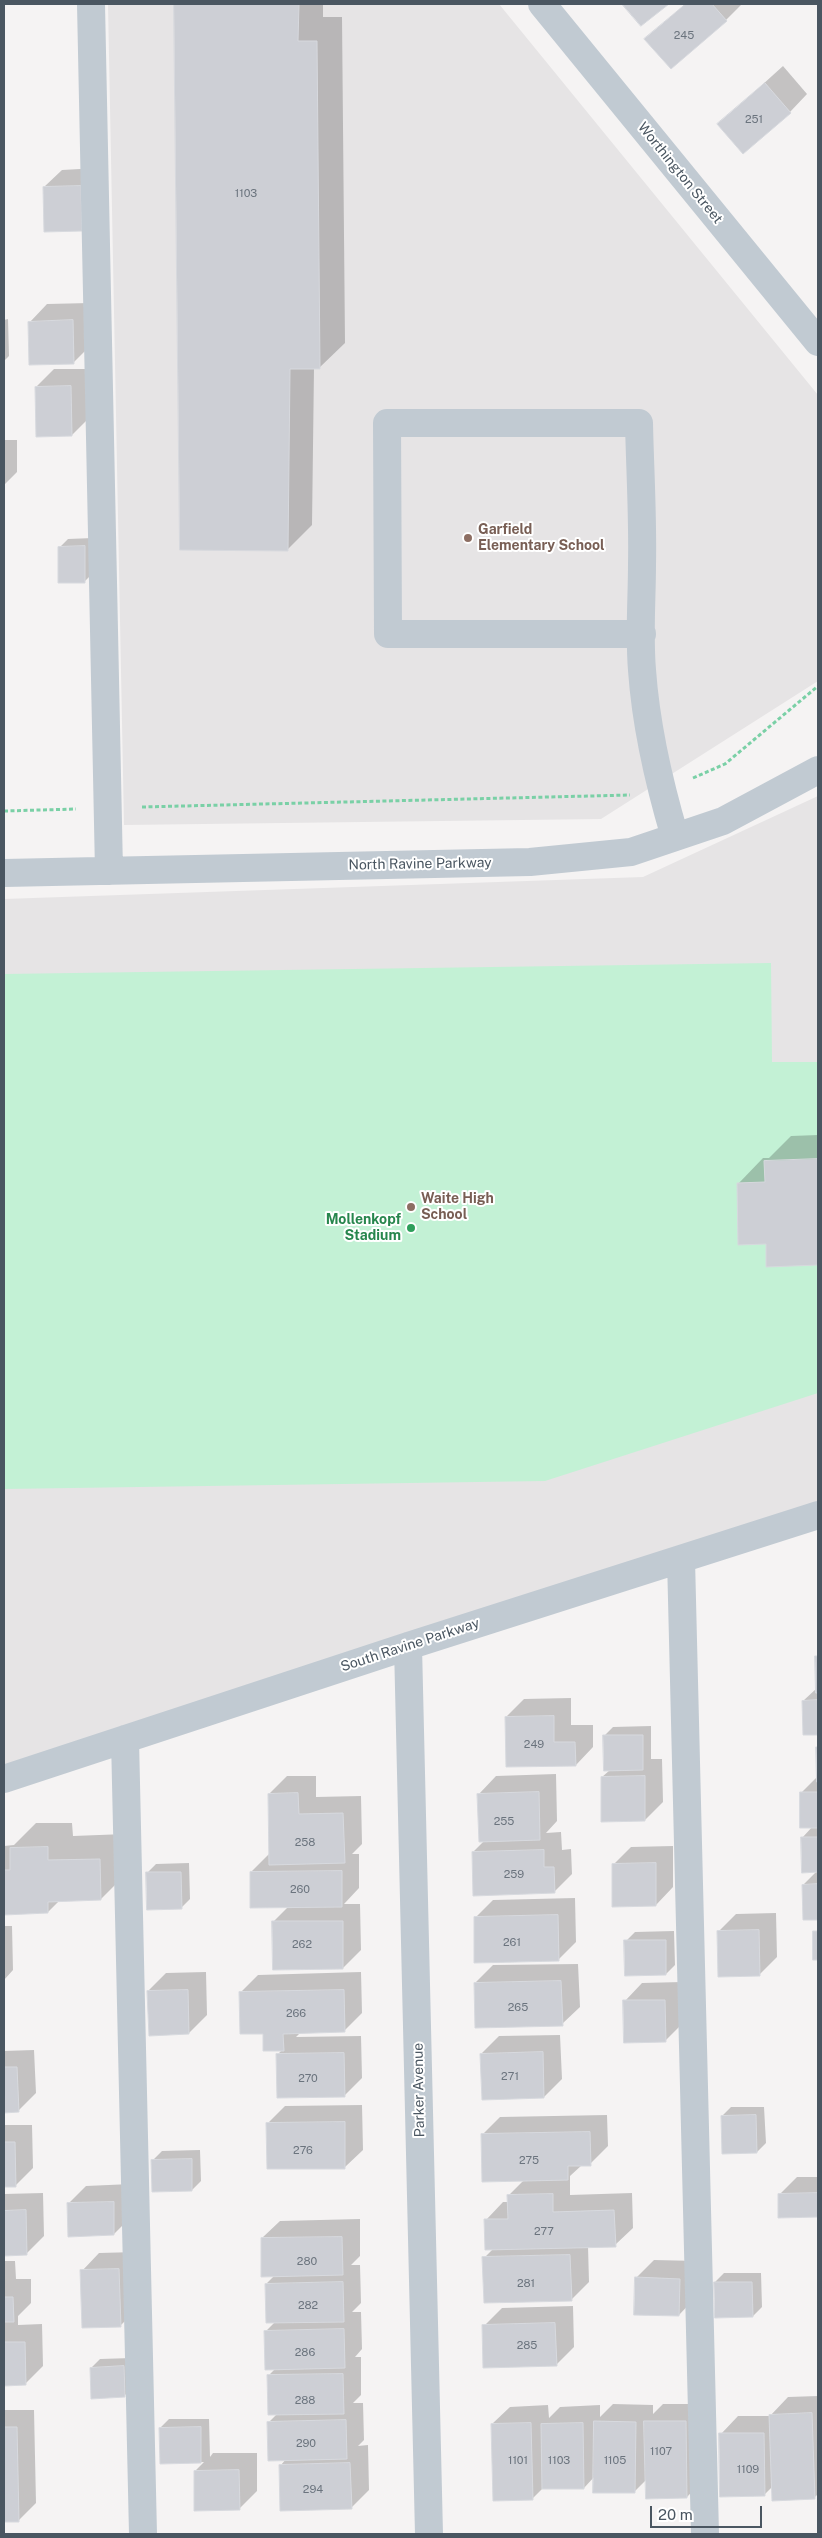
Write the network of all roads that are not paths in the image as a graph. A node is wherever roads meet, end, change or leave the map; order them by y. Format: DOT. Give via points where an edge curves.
graph roads {
  1 [pos="91,4"];
  2 [pos="542,4"];
  3 [pos="818,342"];
  4 [pos="642,634"];
  5 [pos="818,770"];
  6 [pos="675,837"];
  7 [pos="109,871"];
  8 [pos="4,874"];
  9 [pos="818,1515"];
  10 [pos="681,1559"];
  11 [pos="408,1646"];
  12 [pos="125,1739"];
  13 [pos="4,1780"];
  14 [pos="143,2534"];
  15 [pos="429,2534"];
  16 [pos="705,2534"];
  1 -- 7 [label="street"];
  2 -- 3 [label="street, Worthington Street"];
  4 -- 4 [label="street" via="639,424 387,423 388,634"];
  4 -- 6 [label="street" via="647,716 661,792"];
  5 -- 6 [label="street, North Ravine Parkway" via="723,821"];
  6 -- 7 [label="street, North Ravine Parkway" via="631,852 530,862"];
  7 -- 8 [label="street, North Ravine Parkway"];
  9 -- 10 [label="street, South Ravine Parkway"];
  10 -- 11 [label="street, South Ravine Parkway"];
  10 -- 16 [label="street"];
  11 -- 12 [label="street, South Ravine Parkway"];
  11 -- 15 [label="street, Parker Avenue"];
  12 -- 13 [label="street, South Ravine Parkway"];
  12 -- 14 [label="street"];
}
